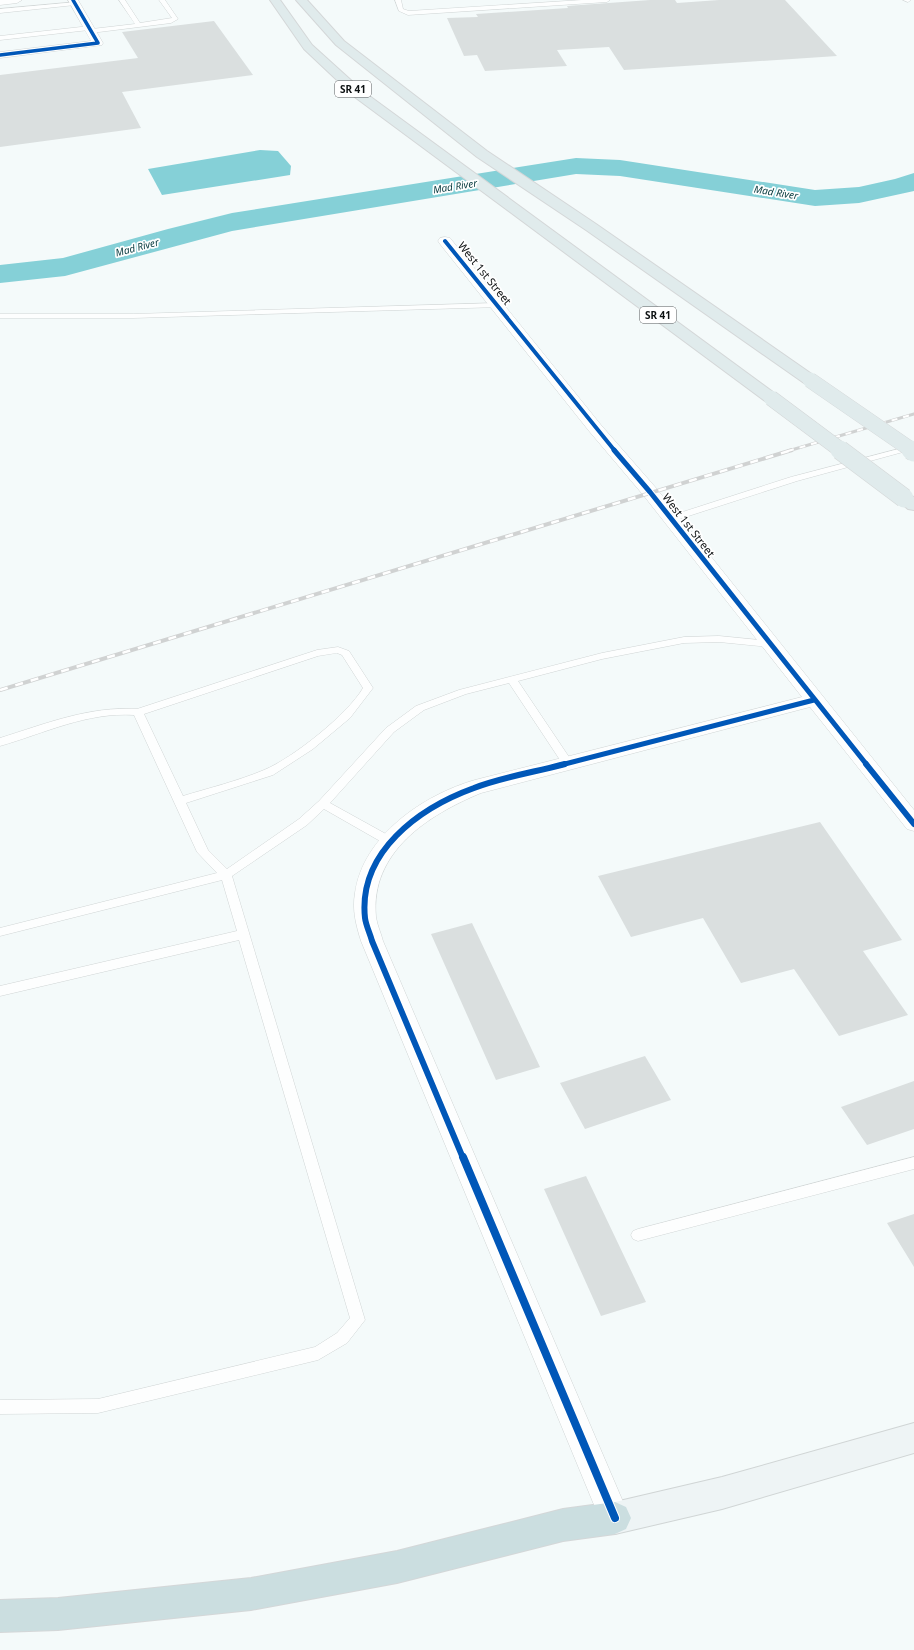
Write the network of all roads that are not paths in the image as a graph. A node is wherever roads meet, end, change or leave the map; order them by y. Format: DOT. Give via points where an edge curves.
graph roads {
  1 [pos="17,0"];
  2 [pos="122,0"];
  3 [pos="162,0"];
  4 [pos="275,0"];
  5 [pos="301,0"];
  6 [pos="398,0"];
  7 [pos="607,0"];
  8 [pos="0,2"];
  9 [pos="74,2"];
  10 [pos="0,11"];
  11 [pos="138,25"];
  12 [pos="90,30"];
  13 [pos="0,38"];
  14 [pos="0,55"];
  15 [pos="445,241"];
  16 [pos="497,305"];
  17 [pos="0,316"];
  18 [pos="914,447"];
  19 [pos="914,452"];
  20 [pos="909,501"];
  21 [pos="670,519"];
  22 [pos="770,644"];
  23 [pos="512,680"];
  24 [pos="814,700"];
  25 [pos="138,712"];
  26 [pos="0,742"];
  27 [pos="568,763"];
  28 [pos="180,801"];
  29 [pos="323,804"];
  30 [pos="914,824"];
  31 [pos="391,842"];
  32 [pos="226,875"];
  33 [pos="0,932"];
  34 [pos="244,934"];
  35 [pos="0,991"];
  36 [pos="914,1163"];
  37 [pos="638,1235"];
  38 [pos="0,1407"];
  39 [pos="914,1438"];
  40 [pos="614,1518"];
  41 [pos="0,1616"];
  1 -- 8 [label="street"];
  2 -- 11 [label="lane"];
  3 -- 11 [label="lane" via="175,19"];
  4 -- 20 [label="main road, SR 41, bridge" via="308,47 360,95"];
  5 -- 19 [label="main road, SR 41, bridge" via="340,43 482,154"];
  6 -- 7 [label="lane" via="401,10 408,14"];
  9 -- 10 [label="lane"];
  9 -- 12 [label="street"];
  11 -- 12 [label="lane"];
  12 -- 13 [label="lane"];
  12 -- 14 [label="street" via="98,43"];
  15 -- 16 [label="street, West 1st Street"];
  16 -- 17 [label="lane" via="134,316"];
  16 -- 21 [label="street, West 1st Street"];
  18 -- 21 [label="lane" via="794,479"];
  21 -- 22 [label="street, West 1st Street"];
  22 -- 23 [label="lane" via="719,639 684,640 602,656"];
  22 -- 24 [label="street, West 1st Street"];
  23 -- 27 [label="lane"];
  23 -- 29 [label="lane" via="463,692 420,708 390,730"];
  24 -- 27 [label="street"];
  24 -- 30 [label="street, West 1st Street"];
  25 -- 26 [label="lane" via="98,712"];
  25 -- 28 [label="lane"];
  25 -- 28 [label="lane" via="317,654 338,650 346,653 368,688 346,716 308,747 270,772"];
  27 -- 31 [label="street" via="475,786 451,795 428,808 402,828"];
  28 -- 32 [label="lane" via="203,852"];
  29 -- 31 [label="lane"];
  29 -- 32 [label="lane" via="303,822"];
  31 -- 40 [label="street" via="372,872 366,893 365,917 372,941"];
  32 -- 33 [label="lane"];
  32 -- 34 [label="lane"];
  34 -- 35 [label="lane"];
  34 -- 38 [label="lane" via="358,1320 342,1338 311,1355 98,1406"];
  36 -- 37 [label="lane"];
  39 -- 40 [label="main road" via="722,1493"];
  40 -- 41 [label="highway" via="563,1525 397,1567 251,1594 58,1614"];
}
